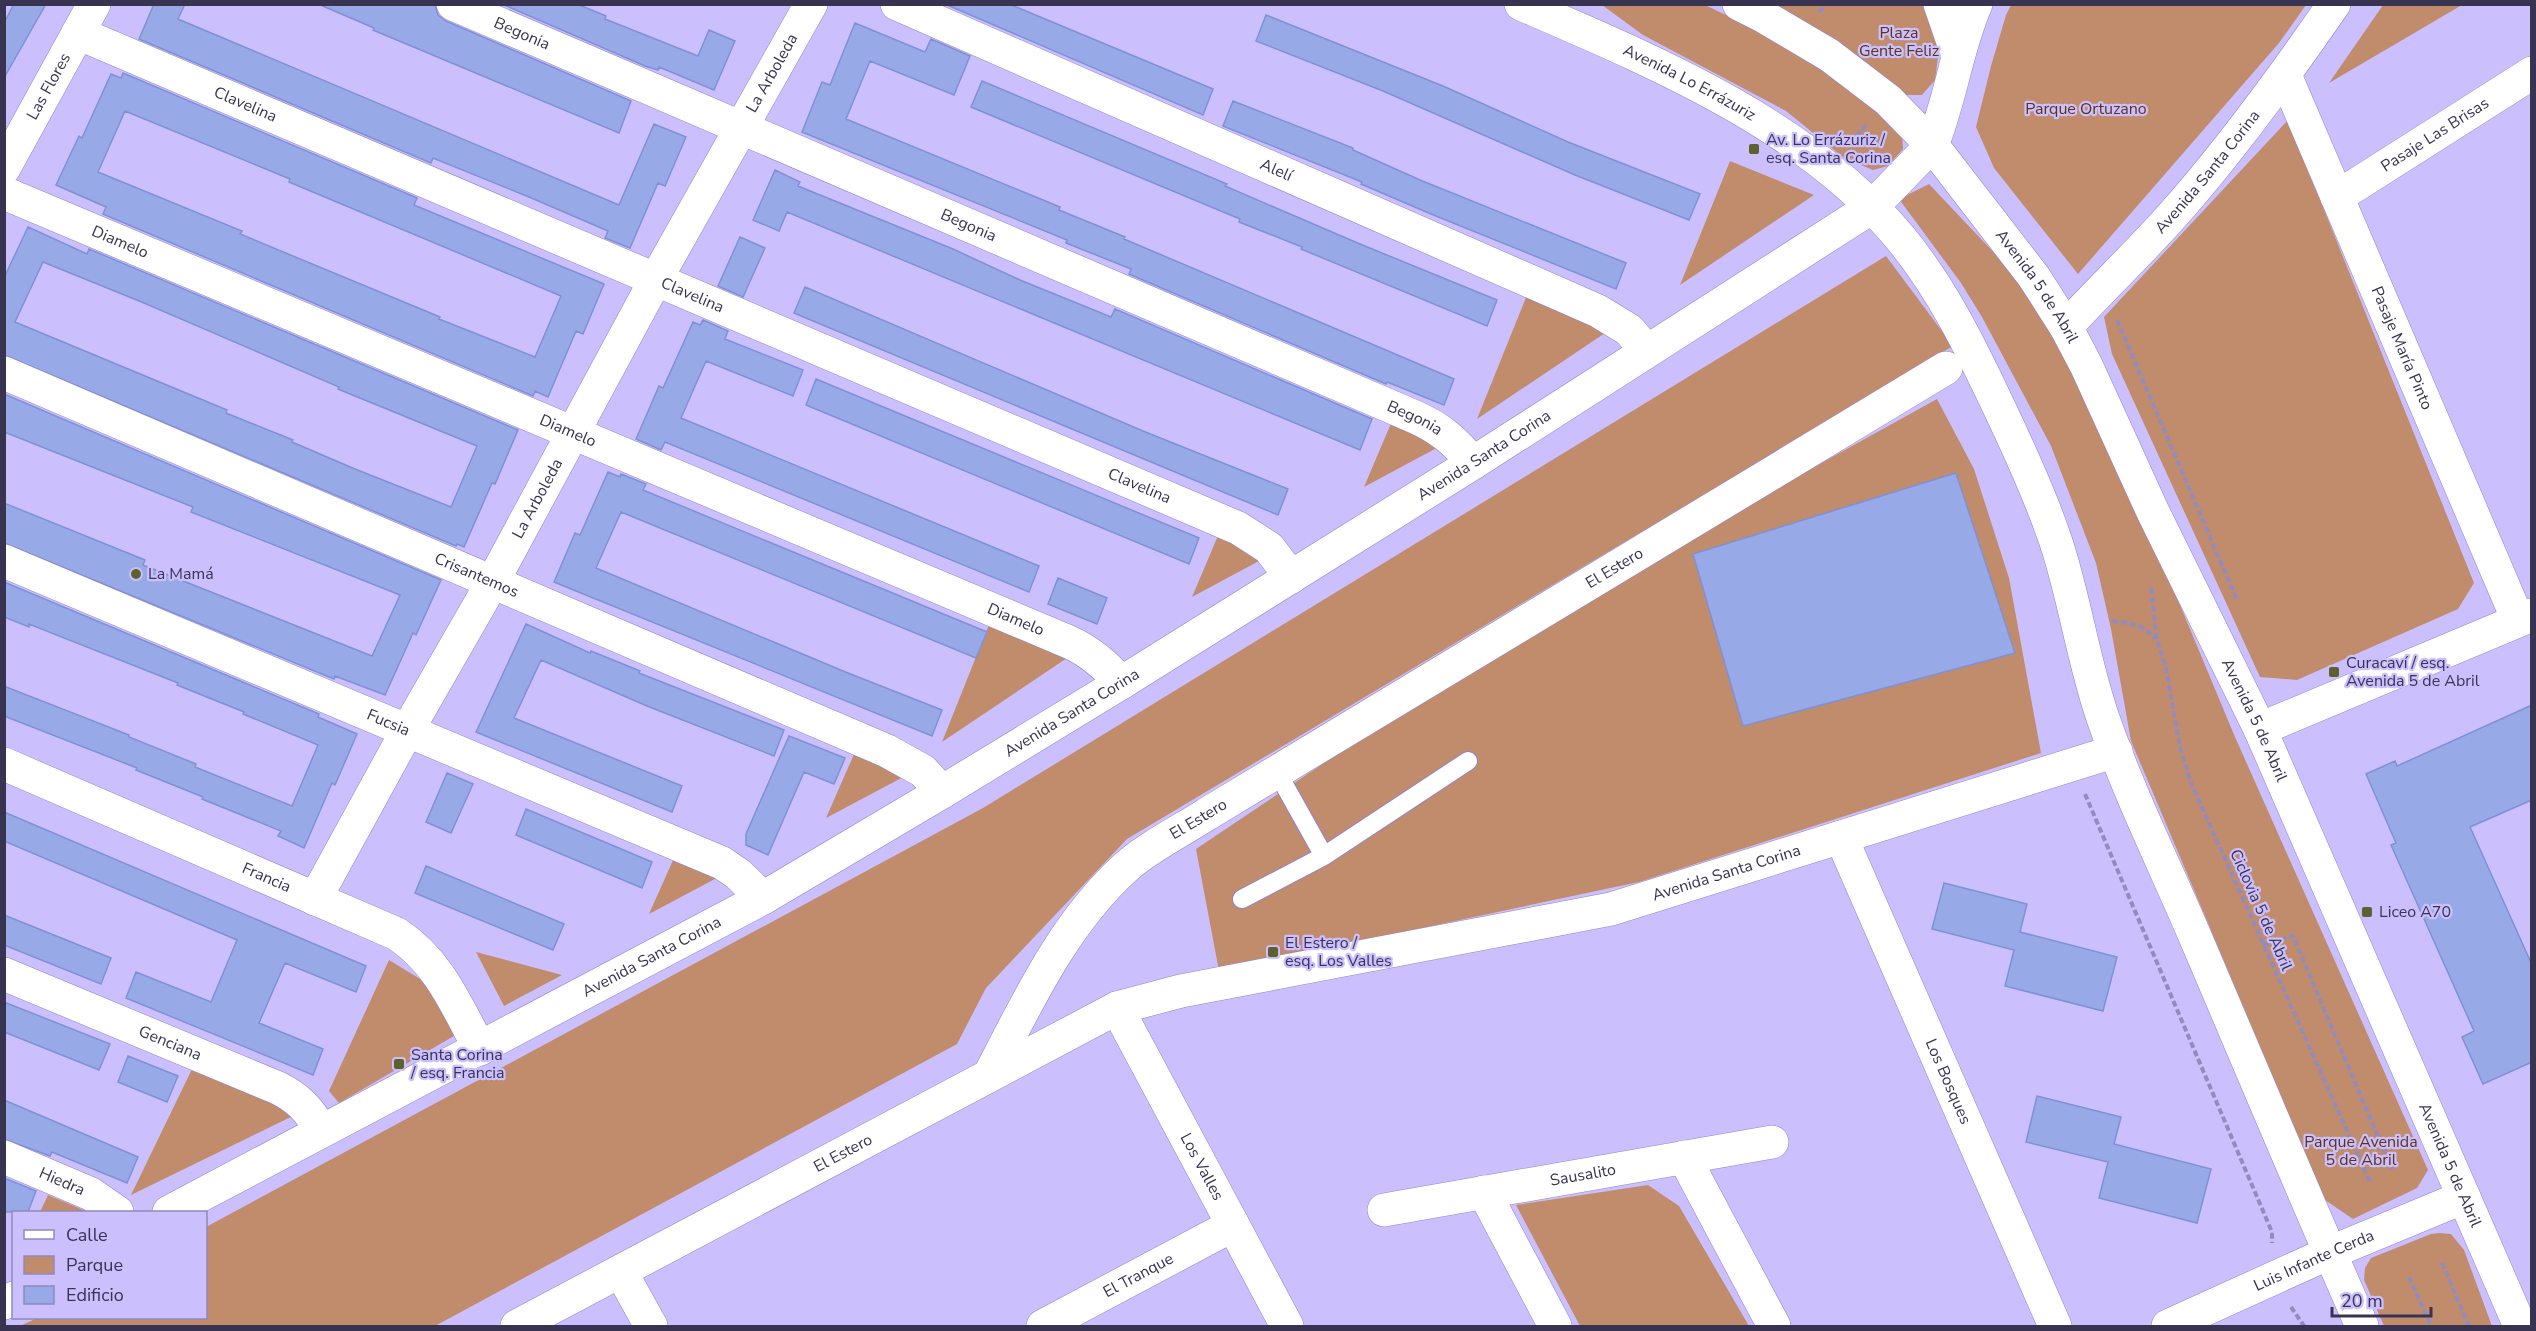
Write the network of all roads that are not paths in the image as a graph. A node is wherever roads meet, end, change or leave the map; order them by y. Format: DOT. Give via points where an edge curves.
graph roads {
  1 [pos="94,4"];
  2 [pos="453,4"];
  3 [pos="811,4"];
  4 [pos="897,4"];
  5 [pos="1521,4"];
  6 [pos="1582,4"];
  7 [pos="1739,4"];
  8 [pos="1940,4"];
  9 [pos="1976,4"];
  10 [pos="2334,4"];
  11 [pos="78,33"];
  12 [pos="1601,39"];
  13 [pos="1958,56"];
  14 [pos="2285,75"];
  15 [pos="2529,81"];
  16 [pos="741,128"];
  17 [pos="1932,145"];
  18 [pos="4,168"];
  19 [pos="4,193"];
  20 [pos="2337,197"];
  21 [pos="1872,207"];
  22 [pos="656,279"];
  23 [pos="2066,327"];
  24 [pos="1646,350"];
  25 [pos="1946,368"];
  26 [pos="4,373"];
  27 [pos="573,434"];
  28 [pos="1473,463"];
  29 [pos="4,561"];
  30 [pos="1291,577"];
  31 [pos="492,583"];
  32 [pos="2525,617"];
  33 [pos="1121,683"];
  34 [pos="2260,729"];
  35 [pos="407,731"];
  36 [pos="2115,751"];
  37 [pos="1468,761"];
  38 [pos="4,764"];
  39 [pos="1277,772"];
  40 [pos="942,792"];
  41 [pos="1841,837"];
  42 [pos="1324,856"];
  43 [pos="763,898"];
  44 [pos="1242,898"];
  45 [pos="315,899"];
  46 [pos="4,974"];
  47 [pos="1118,1008"];
  48 [pos="480,1049"];
  49 [pos="990,1074"];
  50 [pos="321,1131"];
  51 [pos="1772,1142"];
  52 [pos="4,1157"];
  53 [pos="1684,1157"];
  54 [pos="1484,1192"];
  55 [pos="2464,1197"];
  56 [pos="1384,1210"];
  57 [pos="116,1211"];
  58 [pos="171,1211"];
  59 [pos="1233,1225"];
  60 [pos="2329,1253"];
  61 [pos="621,1272"];
  62 [pos="517,1326"];
  63 [pos="651,1326"];
  64 [pos="1043,1326"];
  65 [pos="1287,1326"];
  66 [pos="1556,1326"];
  67 [pos="1774,1326"];
  68 [pos="2055,1326"];
  69 [pos="2168,1326"];
  70 [pos="2362,1326"];
  71 [pos="2520,1326"];
  1 -- 11 [label="street, Las Flores"];
  2 -- 16 [label="street, Begonia"];
  3 -- 16 [label="street, La Arboleda"];
  4 -- 24 [label="street, Alelí" via="1598,311 1629,330"];
  5 -- 12 [label="street, Avenida Lo Errázuriz"];
  6 -- 12 [label="street"];
  7 -- 17 [label="street" via="1829,55 1888,100"];
  8 -- 13 [label="street"];
  9 -- 13 [label="street"];
  10 -- 14 [label="street, Avenida Santa Corina"];
  11 -- 18 [label="street, Las Flores"];
  11 -- 22 [label="street, Clavelina"];
  12 -- 21 [label="street, Avenida Lo Errázuriz" via="1693,83 1775,131"];
  13 -- 17 [label="street"];
  14 -- 20 [label="street, Pasaje María Pinto"];
  14 -- 23 [label="street, Avenida Santa Corina" via="2169,219"];
  15 -- 20 [label="street, Pasaje Las Brisas"];
  16 -- 22 [label="street, La Arboleda"];
  16 -- 28 [label="street, Begonia" via="1433,425 1450,437"];
  17 -- 21 [label="street, Avenida Santa Corina"];
  17 -- 23 [label="street, Avenida 5 de Abril" via="2023,263"];
  19 -- 27 [label="street, Diamelo"];
  20 -- 32 [label="street, Pasaje María Pinto"];
  21 -- 24 [label="street, Avenida Santa Corina"];
  21 -- 36 [label="street" via="1902,240 1943,297 2030,472 2066,574"];
  22 -- 27 [label="street, La Arboleda"];
  22 -- 30 [label="street, Clavelina" via="1238,528 1269,548"];
  23 -- 34 [label="street, Avenida 5 de Abril"];
  24 -- 28 [label="street, Avenida Santa Corina"];
  25 -- 39 [label="street, El Estero"];
  26 -- 31 [label="street, Crisantemos"];
  27 -- 31 [label="street, La Arboleda"];
  27 -- 33 [label="street, Diamelo" via="1069,642 1102,662"];
  28 -- 30 [label="street, Avenida Santa Corina"];
  29 -- 35 [label="street, Fucsia"];
  30 -- 33 [label="street, Avenida Santa Corina"];
  31 -- 35 [label="street, La Arboleda"];
  31 -- 40 [label="street, Crisantemos" via="906,760"];
  32 -- 34 [label="street"];
  33 -- 40 [label="street, Avenida Santa Corina"];
  34 -- 55 [label="street, Avenida 5 de Abril"];
  35 -- 43 [label="street, Fucsia" via="722,863"];
  35 -- 45 [label="street, La Arboleda"];
  36 -- 41 [label="street, Avenida Santa Corina"];
  36 -- 60 [label="street"];
  37 -- 42 [label="lane"];
  38 -- 45 [label="street, Francia"];
  39 -- 42 [label="lane"];
  39 -- 49 [label="street, El Estero" via="1127,866 1089,907 1048,964"];
  40 -- 43 [label="street, Avenida Santa Corina"];
  41 -- 47 [label="street, Avenida Santa Corina" via="1611,909 1171,993"];
  41 -- 68 [label="street, Los Bosques"];
  42 -- 44 [label="lane"];
  43 -- 48 [label="street, Avenida Santa Corina"];
  45 -- 48 [label="street, Francia" via="415,946 442,980"];
  46 -- 50 [label="street, Genciana" via="278,1088 306,1106"];
  47 -- 49 [label="street, Avenida Santa Corina"];
  47 -- 59 [label="street, Los Valles"];
  48 -- 50 [label="street, Avenida Santa Corina"];
  49 -- 61 [label="street, El Estero"];
  50 -- 58 [label="street, Avenida Santa Corina"];
  51 -- 53 [label="street, Sausalito"];
  52 -- 57 [label="street, Hiedra" via="90,1194"];
  53 -- 54 [label="street, Sausalito"];
  53 -- 67 [label="street"];
  54 -- 56 [label="street, Sausalito"];
  54 -- 66 [label="street"];
  55 -- 60 [label="street, Luis Infante Cerda"];
  55 -- 71 [label="street, Avenida 5 de Abril"];
  59 -- 64 [label="street, El Tranque"];
  59 -- 65 [label="street, Los Valles"];
  60 -- 69 [label="street, Luis Infante Cerda"];
  60 -- 70 [label="street"];
  61 -- 62 [label="street, El Estero"];
  61 -- 63 [label="street"];
}
